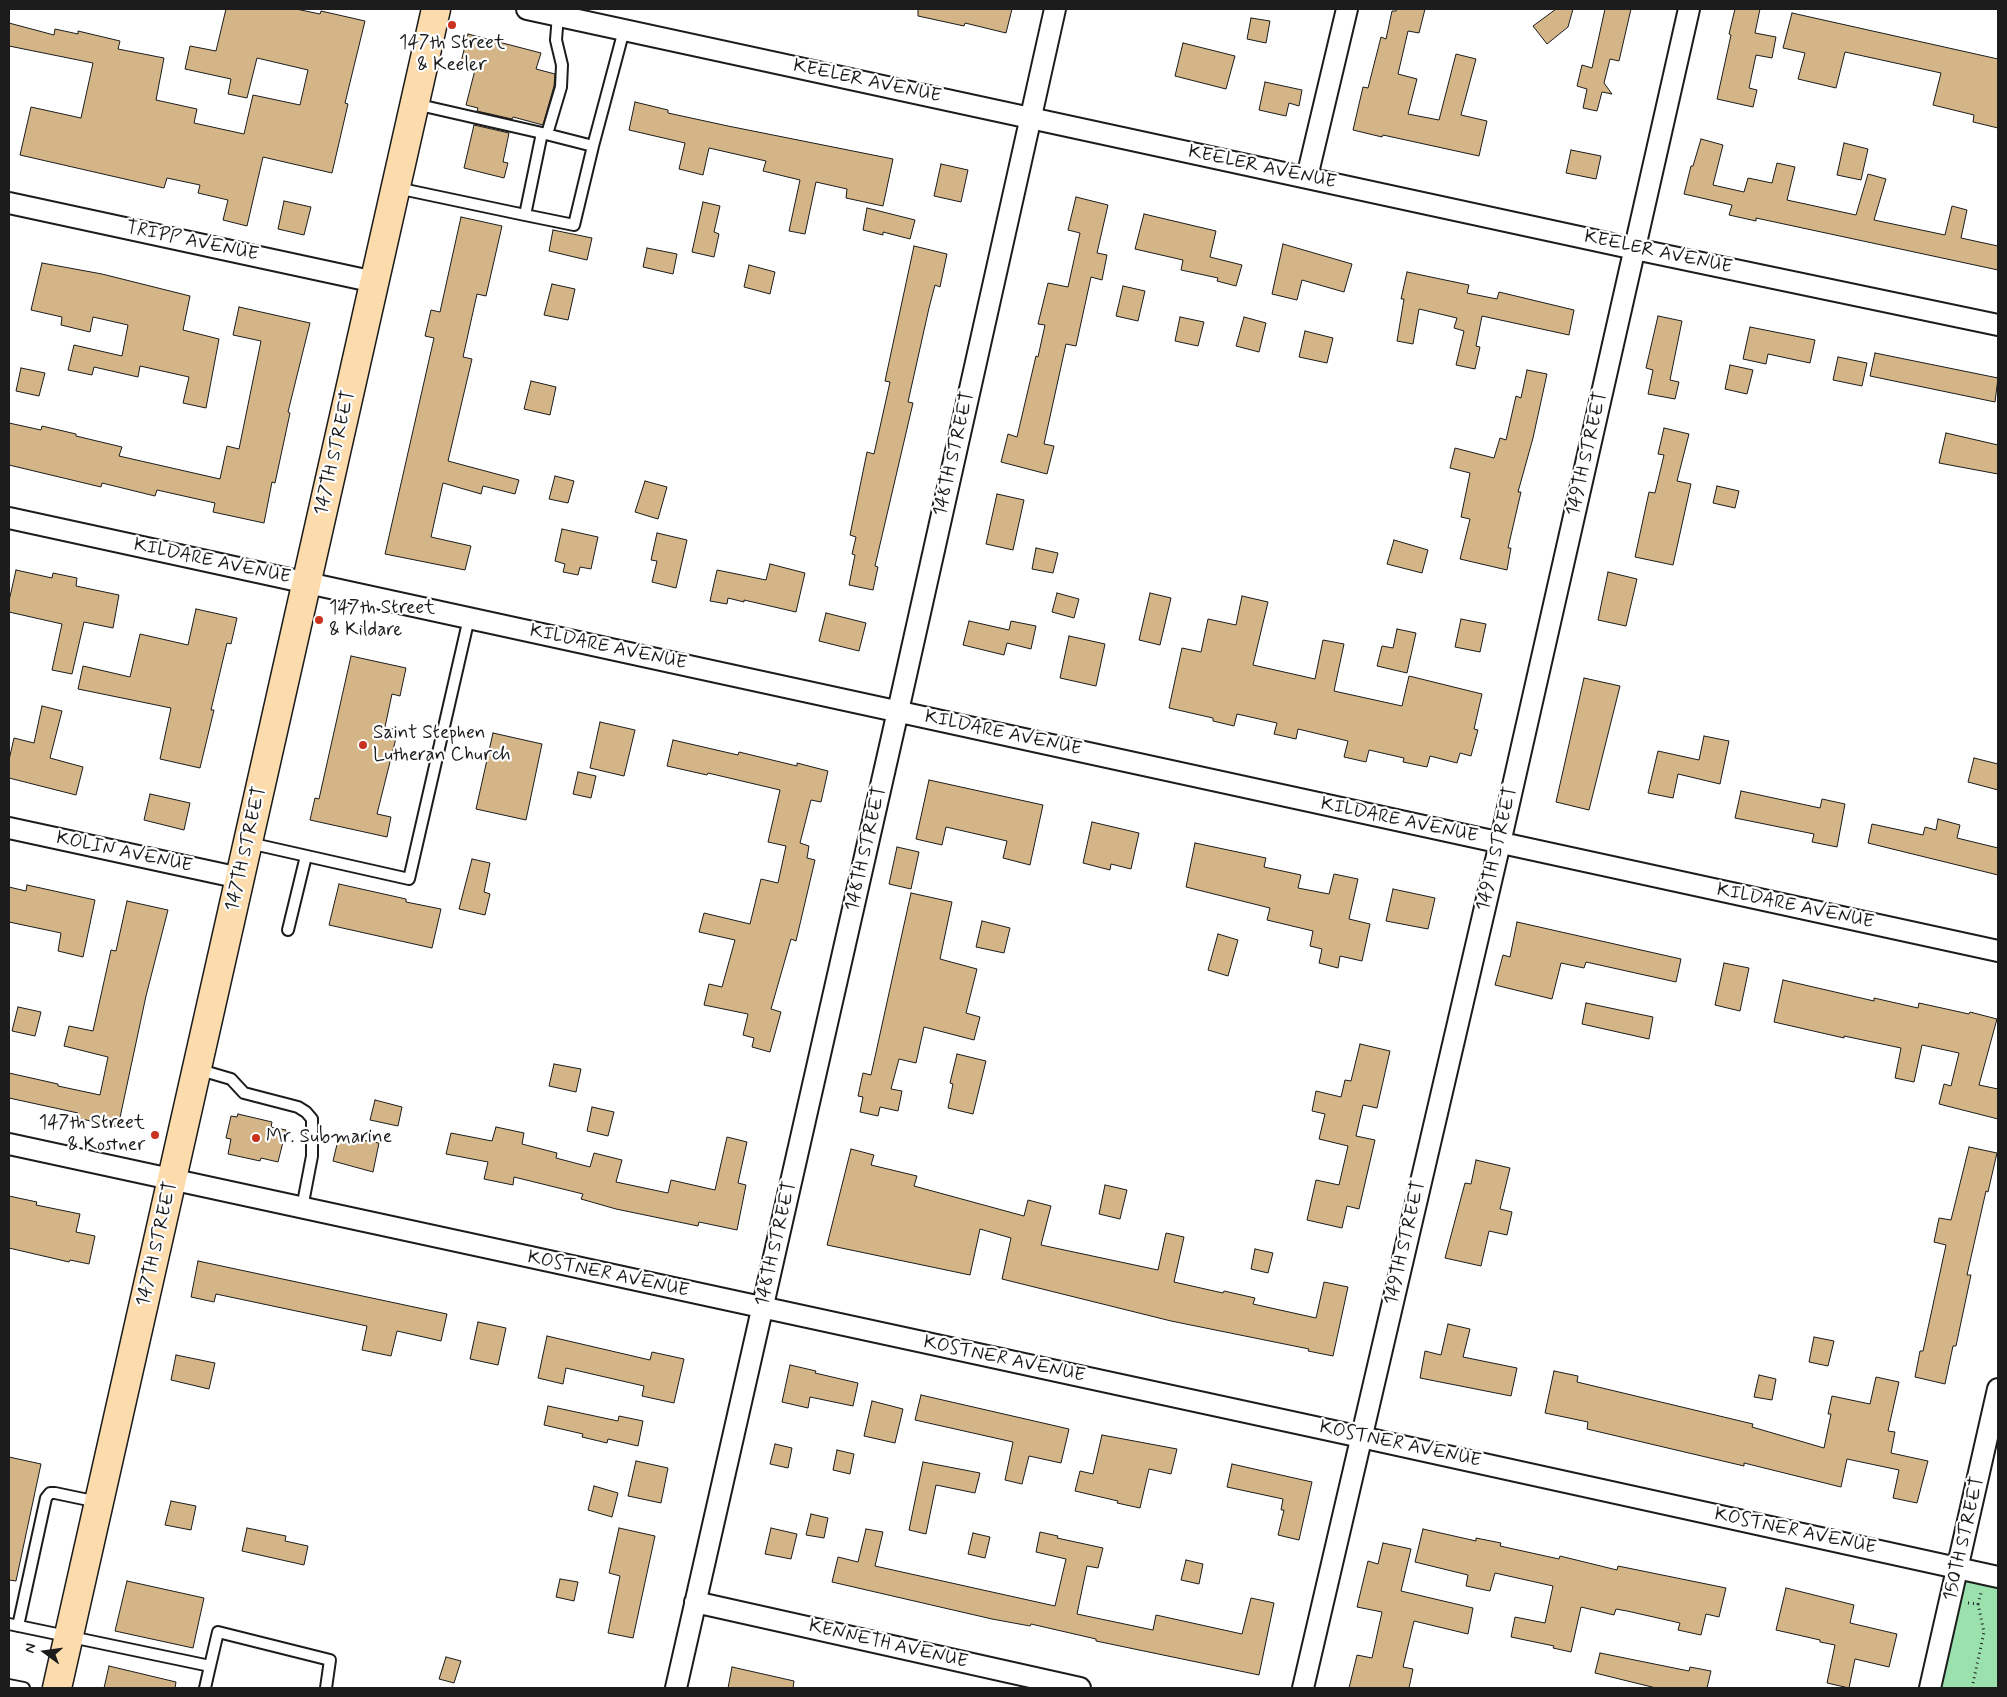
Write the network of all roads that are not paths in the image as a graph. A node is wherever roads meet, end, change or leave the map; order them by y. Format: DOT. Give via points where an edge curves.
graph roads {
  1 [pos="436,9"];
  2 [pos="527,9"];
  3 [pos="1055,9"];
  4 [pos="1347,9"];
  5 [pos="1689,9"];
  6 [pos="558,15"];
  7 [pos="624,30"];
  8 [pos="415,104"];
  9 [pos="1030,117"];
  10 [pos="545,133"];
  11 [pos="593,146"];
  12 [pos="1307,177"];
  13 [pos="396,188"];
  14 [pos="9,203"];
  15 [pos="526,215"];
  16 [pos="1635,249"];
  17 [pos="375,282"];
  18 [pos="1998,325"];
  19 [pos="9,518"];
  20 [pos="307,583"];
  21 [pos="469,618"];
  22 [pos="898,711"];
  23 [pos="9,828"];
  24 [pos="248,843"];
  25 [pos="1500,843"];
  26 [pos="306,856"];
  27 [pos="240,878"];
  28 [pos="288,930"];
  29 [pos="1998,951"];
  30 [pos="197,1069"];
  31 [pos="9,1144"];
  32 [pos="172,1180"];
  33 [pos="302,1208"];
  34 [pos="762,1308"];
  35 [pos="1998,1389"];
  36 [pos="1361,1436"];
  37 [pos="99,1502"];
  38 [pos="1958,1568"];
  39 [pos="1998,1577"];
  40 [pos="695,1602"];
  41 [pos="14,1625"];
  42 [pos="68,1637"];
  43 [pos="210,1666"];
  44 [pos="9,1685"];
  45 [pos="24,1688"];
  46 [pos="57,1688"];
  47 [pos="206,1688"];
  48 [pos="326,1688"];
  49 [pos="676,1688"];
  50 [pos="1080,1688"];
  51 [pos="1303,1688"];
  52 [pos="1930,1688"];
  1 -- 8 [label="main road, 147TH STREET"];
  2 -- 6 [label="street, KEELER AVENUE"];
  3 -- 9 [label="street, 148TH STREET"];
  4 -- 12 [label="street"];
  5 -- 16 [label="street, 149TH STREET"];
  6 -- 7 [label="street, KEELER AVENUE"];
  6 -- 10 [label="lane" via="556,40 562,65 561,87"];
  7 -- 9 [label="street, KEELER AVENUE"];
  7 -- 11 [label="lane"];
  8 -- 10 [label="lane"];
  8 -- 13 [label="main road, 147TH STREET"];
  9 -- 12 [label="street, KEELER AVENUE"];
  9 -- 22 [label="street, 148TH STREET"];
  10 -- 11 [label="lane"];
  10 -- 15 [label="lane"];
  11 -- 15 [label="lane" via="574,225"];
  12 -- 16 [label="street, KEELER AVENUE"];
  13 -- 15 [label="lane"];
  13 -- 17 [label="main road, 147TH STREET"];
  14 -- 17 [label="street, TRIPP AVENUE"];
  16 -- 18 [label="street, KEELER AVENUE"];
  16 -- 25 [label="street, 149TH STREET"];
  17 -- 20 [label="main road, 147TH STREET"];
  19 -- 20 [label="street, KILDARE AVENUE"];
  20 -- 21 [label="street, KILDARE AVENUE"];
  20 -- 24 [label="main road, 147TH STREET"];
  21 -- 22 [label="street, KILDARE AVENUE"];
  21 -- 26 [label="lane" via="409,879"];
  22 -- 25 [label="street, KILDARE AVENUE"];
  22 -- 34 [label="street, 148TH STREET"];
  23 -- 27 [label="street, KOLIN AVENUE"];
  24 -- 26 [label="lane"];
  24 -- 27 [label="main road, 147TH STREET"];
  25 -- 29 [label="street, KILDARE AVENUE"];
  25 -- 36 [label="street, 149TH STREET"];
  26 -- 28 [label="lane"];
  27 -- 30 [label="main road, 147TH STREET"];
  30 -- 32 [label="main road, 147TH STREET"];
  30 -- 33 [label="lane" via="231,1080 244,1093 298,1108 312,1119 312,1156"];
  31 -- 32 [label="street, KOSTNER AVENUE"];
  32 -- 33 [label="street, KOSTNER AVENUE"];
  32 -- 37 [label="main road, 147TH STREET"];
  33 -- 34 [label="street, KOSTNER AVENUE"];
  34 -- 36 [label="street, KOSTNER AVENUE"];
  34 -- 40 [label="street, 148TH STREET"];
  35 -- 38 [label="street, 150TH STREET"];
  36 -- 38 [label="street, KOSTNER AVENUE"];
  36 -- 51 [label="street, 149TH STREET"];
  37 -- 41 [label="lane" via="56,1493 50,1493 46,1498"];
  37 -- 42 [label="main road, 147TH STREET"];
  38 -- 39 [label="street, KOSTNER AVENUE"];
  38 -- 52 [label="street, 150TH STREET"];
  40 -- 49 [label="street, 148TH STREET"];
  40 -- 50 [label="street, KENNETH AVENUE"];
  41 -- 42 [label="lane"];
  42 -- 43 [label="lane"];
  42 -- 46 [label="main road, 147TH STREET"];
  43 -- 47 [label="lane"];
  43 -- 48 [label="lane" via="218,1632 330,1660"];
  44 -- 45 [label="lane"];
}
